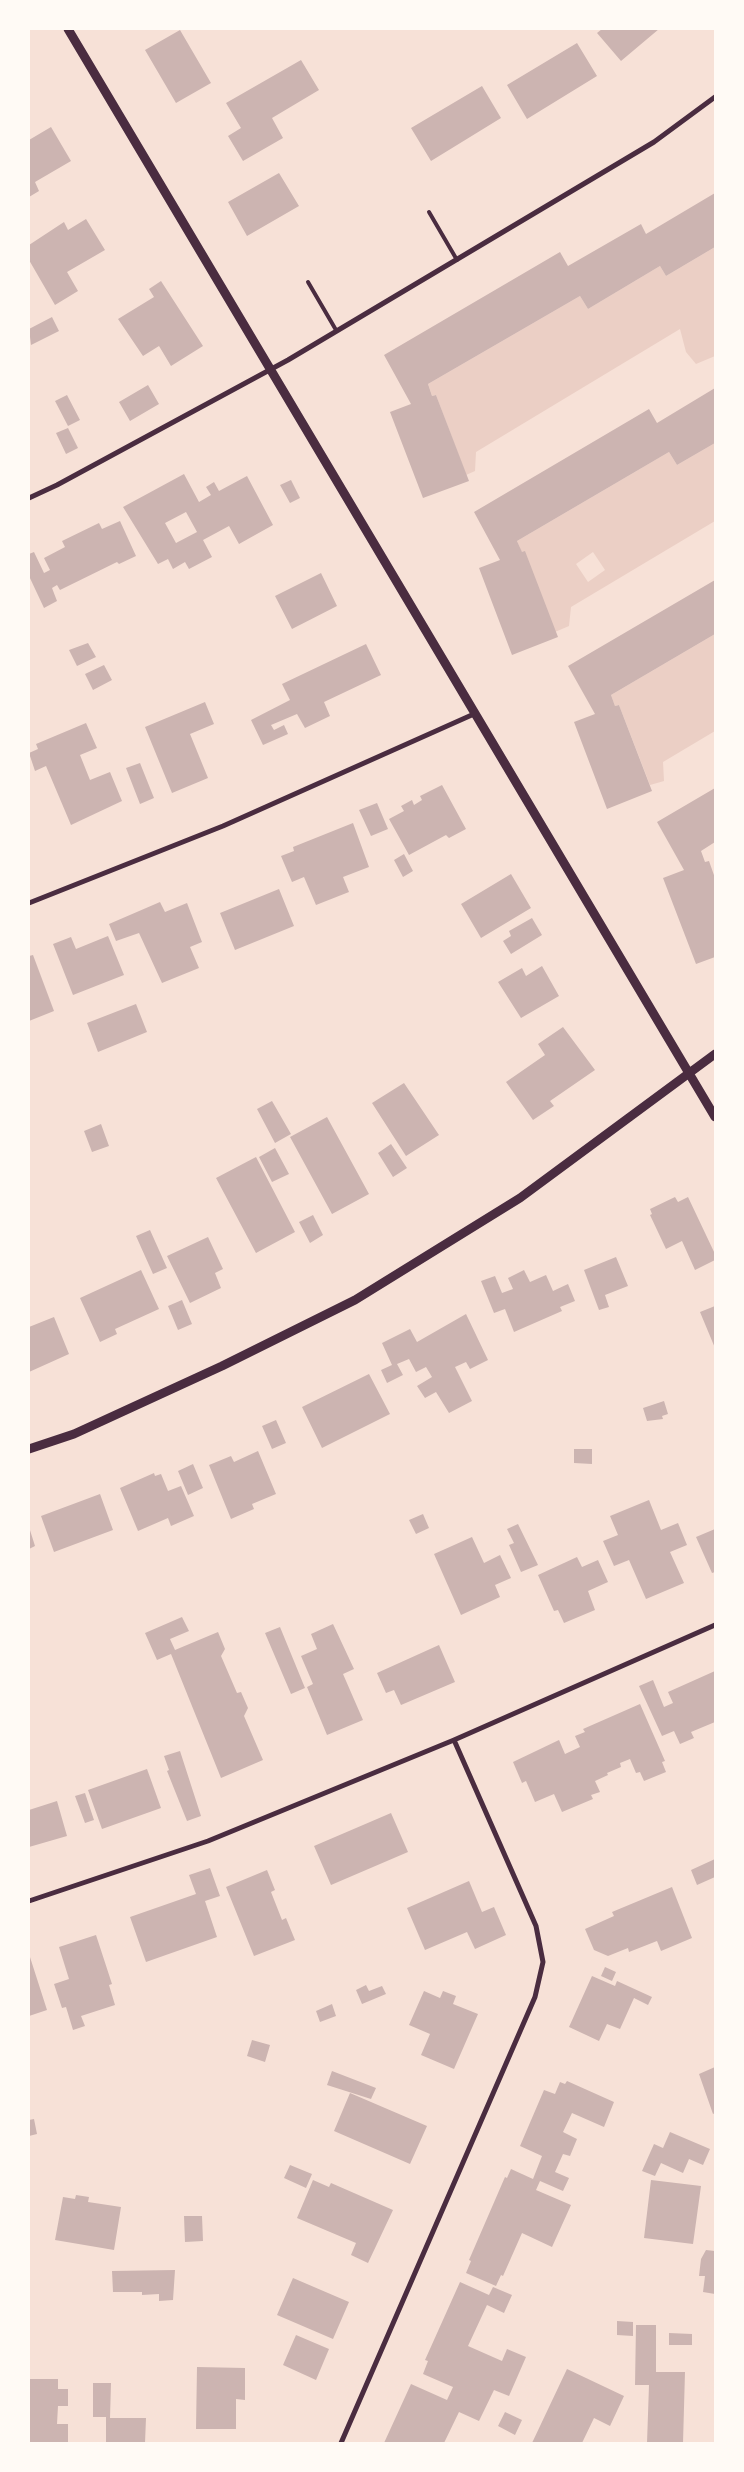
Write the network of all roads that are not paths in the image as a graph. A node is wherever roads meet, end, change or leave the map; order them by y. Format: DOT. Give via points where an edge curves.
graph roads {
  1 [pos="68,29"];
  2 [pos="715,97"];
  3 [pos="429,212"];
  4 [pos="457,260"];
  5 [pos="308,282"];
  6 [pos="336,330"];
  7 [pos="270,370"];
  8 [pos="29,498"];
  9 [pos="474,714"];
  10 [pos="29,903"];
  11 [pos="715,1054"];
  12 [pos="691,1073"];
  13 [pos="715,1117"];
  14 [pos="29,1449"];
  15 [pos="715,1625"];
  16 [pos="454,1740"];
  17 [pos="29,1900"];
  18 [pos="341,2443"];
  1 -- 7 [label="street"];
  2 -- 4 [label="street" via="654,142"];
  3 -- 4 [label="lane"];
  4 -- 6 [label="street"];
  5 -- 6 [label="lane"];
  6 -- 7 [label="street"];
  7 -- 8 [label="street"];
  7 -- 9 [label="street"];
  9 -- 10 [label="street" via="223,826"];
  9 -- 12 [label="street"];
  11 -- 12 [label="street"];
  12 -- 13 [label="street"];
  12 -- 14 [label="street" via="520,1198 355,1300 74,1434"];
  15 -- 16 [label="street"];
  16 -- 17 [label="street" via="208,1841"];
  16 -- 18 [label="street" via="536,1926 543,1962 535,1997"];
}
